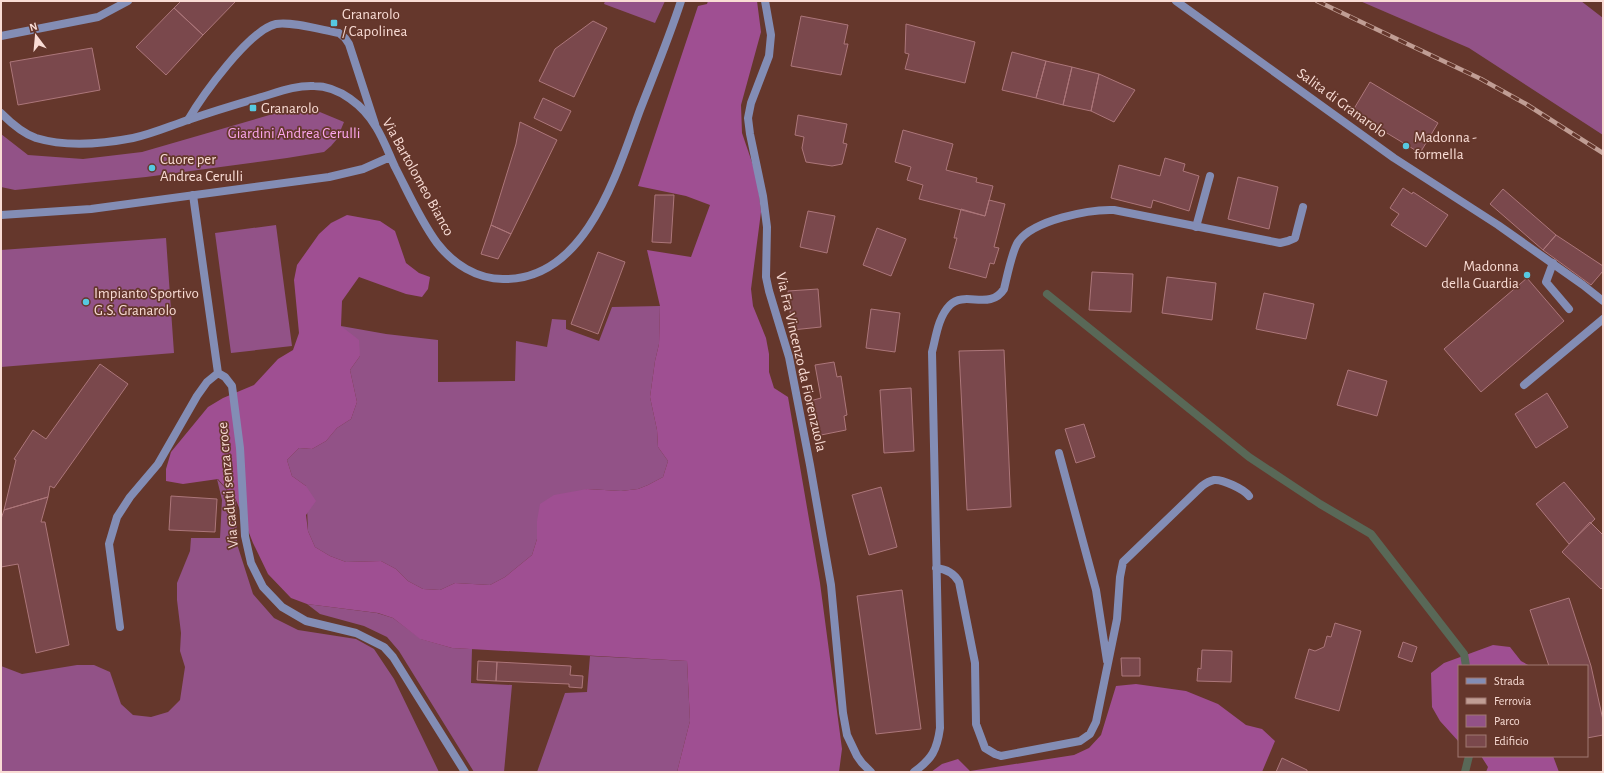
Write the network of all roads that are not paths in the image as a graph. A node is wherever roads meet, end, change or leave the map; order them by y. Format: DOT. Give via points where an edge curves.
graph roads {
  1 [pos="128,1"];
  2 [pos="681,1"];
  3 [pos="765,1"];
  4 [pos="1176,1"];
  5 [pos="1,36"];
  6 [pos="1,112"];
  7 [pos="188,120"];
  8 [pos="376,126"];
  9 [pos="390,157"];
  10 [pos="1210,176"];
  11 [pos="193,195"];
  12 [pos="1303,207"];
  13 [pos="1,215"];
  14 [pos="1196,227"];
  15 [pos="1553,264"];
  16 [pos="1603,301"];
  17 [pos="1570,310"];
  18 [pos="1603,319"];
  19 [pos="218,373"];
  20 [pos="1524,385"];
  21 [pos="1059,453"];
  22 [pos="1249,496"];
  23 [pos="936,568"];
  24 [pos="120,627"];
  25 [pos="1108,668"];
  26 [pos="466,772"];
  27 [pos="871,772"];
  28 [pos="914,772"];
  1 -- 5 [label="street" via="98,16"];
  2 -- 9 [label="street, Via Bartolomeo Bianco" via="615,178 597,214 581,237 549,267 525,277 498,279 480,276 454,261 432,234"];
  3 -- 27 [label="street, Via Fra Vincenzo da Fiorenzuola" via="770,34 769,56 748,118 767,227 766,277 789,357 810,465 831,586 847,736 856,756"];
  4 -- 15 [label="street, Salita di Granarolo" via="1394,158"];
  6 -- 7 [label="street, Via Bartolomeo Bianco" via="18,128 35,137 76,143 133,138"];
  7 -- 8 [label="street, Via Bartolomeo Bianco" via="282,91 317,86 337,91 354,102"];
  7 -- 8 [label="street" via="213,81 251,40 264,29 276,24 290,24 339,33 345,38"];
  8 -- 9 [label="street, Via Bartolomeo Bianco"];
  9 -- 11 [label="street" via="363,169 328,177"];
  10 -- 14 [label="street"];
  11 -- 13 [label="street" via="91,209"];
  11 -- 19 [label="street"];
  12 -- 14 [label="street" via="1295,238 1288,242 1280,243"];
  14 -- 23 [label="street" via="1104,209 1053,221 1024,235 1017,244 1004,289 1000,294 985,300 962,299 950,304 938,328 932,352"];
  15 -- 16 [label="street, Salita di Granarolo"];
  15 -- 17 [label="street" via="1546,282"];
  18 -- 20 [label="street"];
  19 -- 24 [label="street" via="207,382 197,396 158,464 116,517 109,544"];
  19 -- 26 [label="street, Via caduti senza croce" via="232,386 240,448 245,536 251,563 263,587 282,607 306,621 356,633 384,646"];
  21 -- 25 [label="street" via="1096,590"];
  22 -- 25 [label="street" via="1245,491 1220,480 1208,482 1123,562 1117,620"];
  23 -- 25 [label="street" via="954,574 960,582 975,663 976,724 982,741 990,752 1001,756 1011,755 1085,738 1096,722"];
  23 -- 28 [label="street" via="939,734 935,751"];
}
